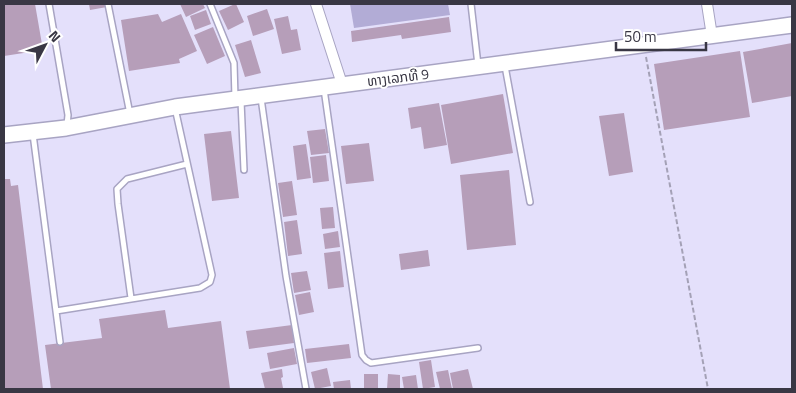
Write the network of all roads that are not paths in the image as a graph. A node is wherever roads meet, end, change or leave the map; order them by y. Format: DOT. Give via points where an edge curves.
graph roads {
  1 [pos="49,4"];
  2 [pos="108,4"];
  3 [pos="210,4"];
  4 [pos="316,4"];
  5 [pos="471,4"];
  6 [pos="707,4"];
  7 [pos="792,25"];
  8 [pos="712,36"];
  9 [pos="505,63"];
  10 [pos="478,66"];
  11 [pos="342,84"];
  12 [pos="324,87"];
  13 [pos="261,95"];
  14 [pos="238,99"];
  15 [pos="175,107"];
  16 [pos="130,116"];
  17 [pos="66,128"];
  18 [pos="32,131"];
  19 [pos="4,135"];
  20 [pos="187,164"];
  21 [pos="244,170"];
  22 [pos="530,202"];
  23 [pos="131,298"];
  24 [pos="56,311"];
  25 [pos="60,342"];
  26 [pos="478,348"];
  27 [pos="306,389"];
  1 -- 17 [label="lane" via="68,115"];
  2 -- 16 [label="lane"];
  3 -- 14 [label="lane" via="234,63"];
  4 -- 11 [label="street"];
  5 -- 10 [label="lane"];
  6 -- 8 [label="street"];
  7 -- 8 [label="main road, ທາງເລກທີ 9"];
  8 -- 9 [label="main road, ທາງເລກທີ 9"];
  9 -- 10 [label="main road, ທາງເລກທີ 9"];
  9 -- 22 [label="lane"];
  10 -- 11 [label="main road, ທາງເລກທີ 9"];
  11 -- 12 [label="main road, ທາງເລກທີ 9"];
  12 -- 13 [label="main road, ທາງເລກທີ 9"];
  12 -- 26 [label="lane" via="362,356 371,363"];
  13 -- 14 [label="main road, ທາງເລກທີ 9"];
  13 -- 27 [label="lane" via="286,276"];
  14 -- 15 [label="main road, ທາງເລກທີ 9"];
  14 -- 21 [label="lane"];
  15 -- 16 [label="main road, ທາງເລກທີ 9"];
  15 -- 20 [label="lane"];
  16 -- 17 [label="main road, ທາງເລກທີ 9"];
  17 -- 18 [label="main road, ທາງເລກທີ 9"];
  18 -- 19 [label="main road, ທາງເລກທີ 9"];
  18 -- 24 [label="lane"];
  20 -- 23 [label="lane" via="126,179 117,188"];
  20 -- 23 [label="lane" via="212,275 210,282 200,288"];
  23 -- 24 [label="lane"];
  24 -- 25 [label="lane"];
}
